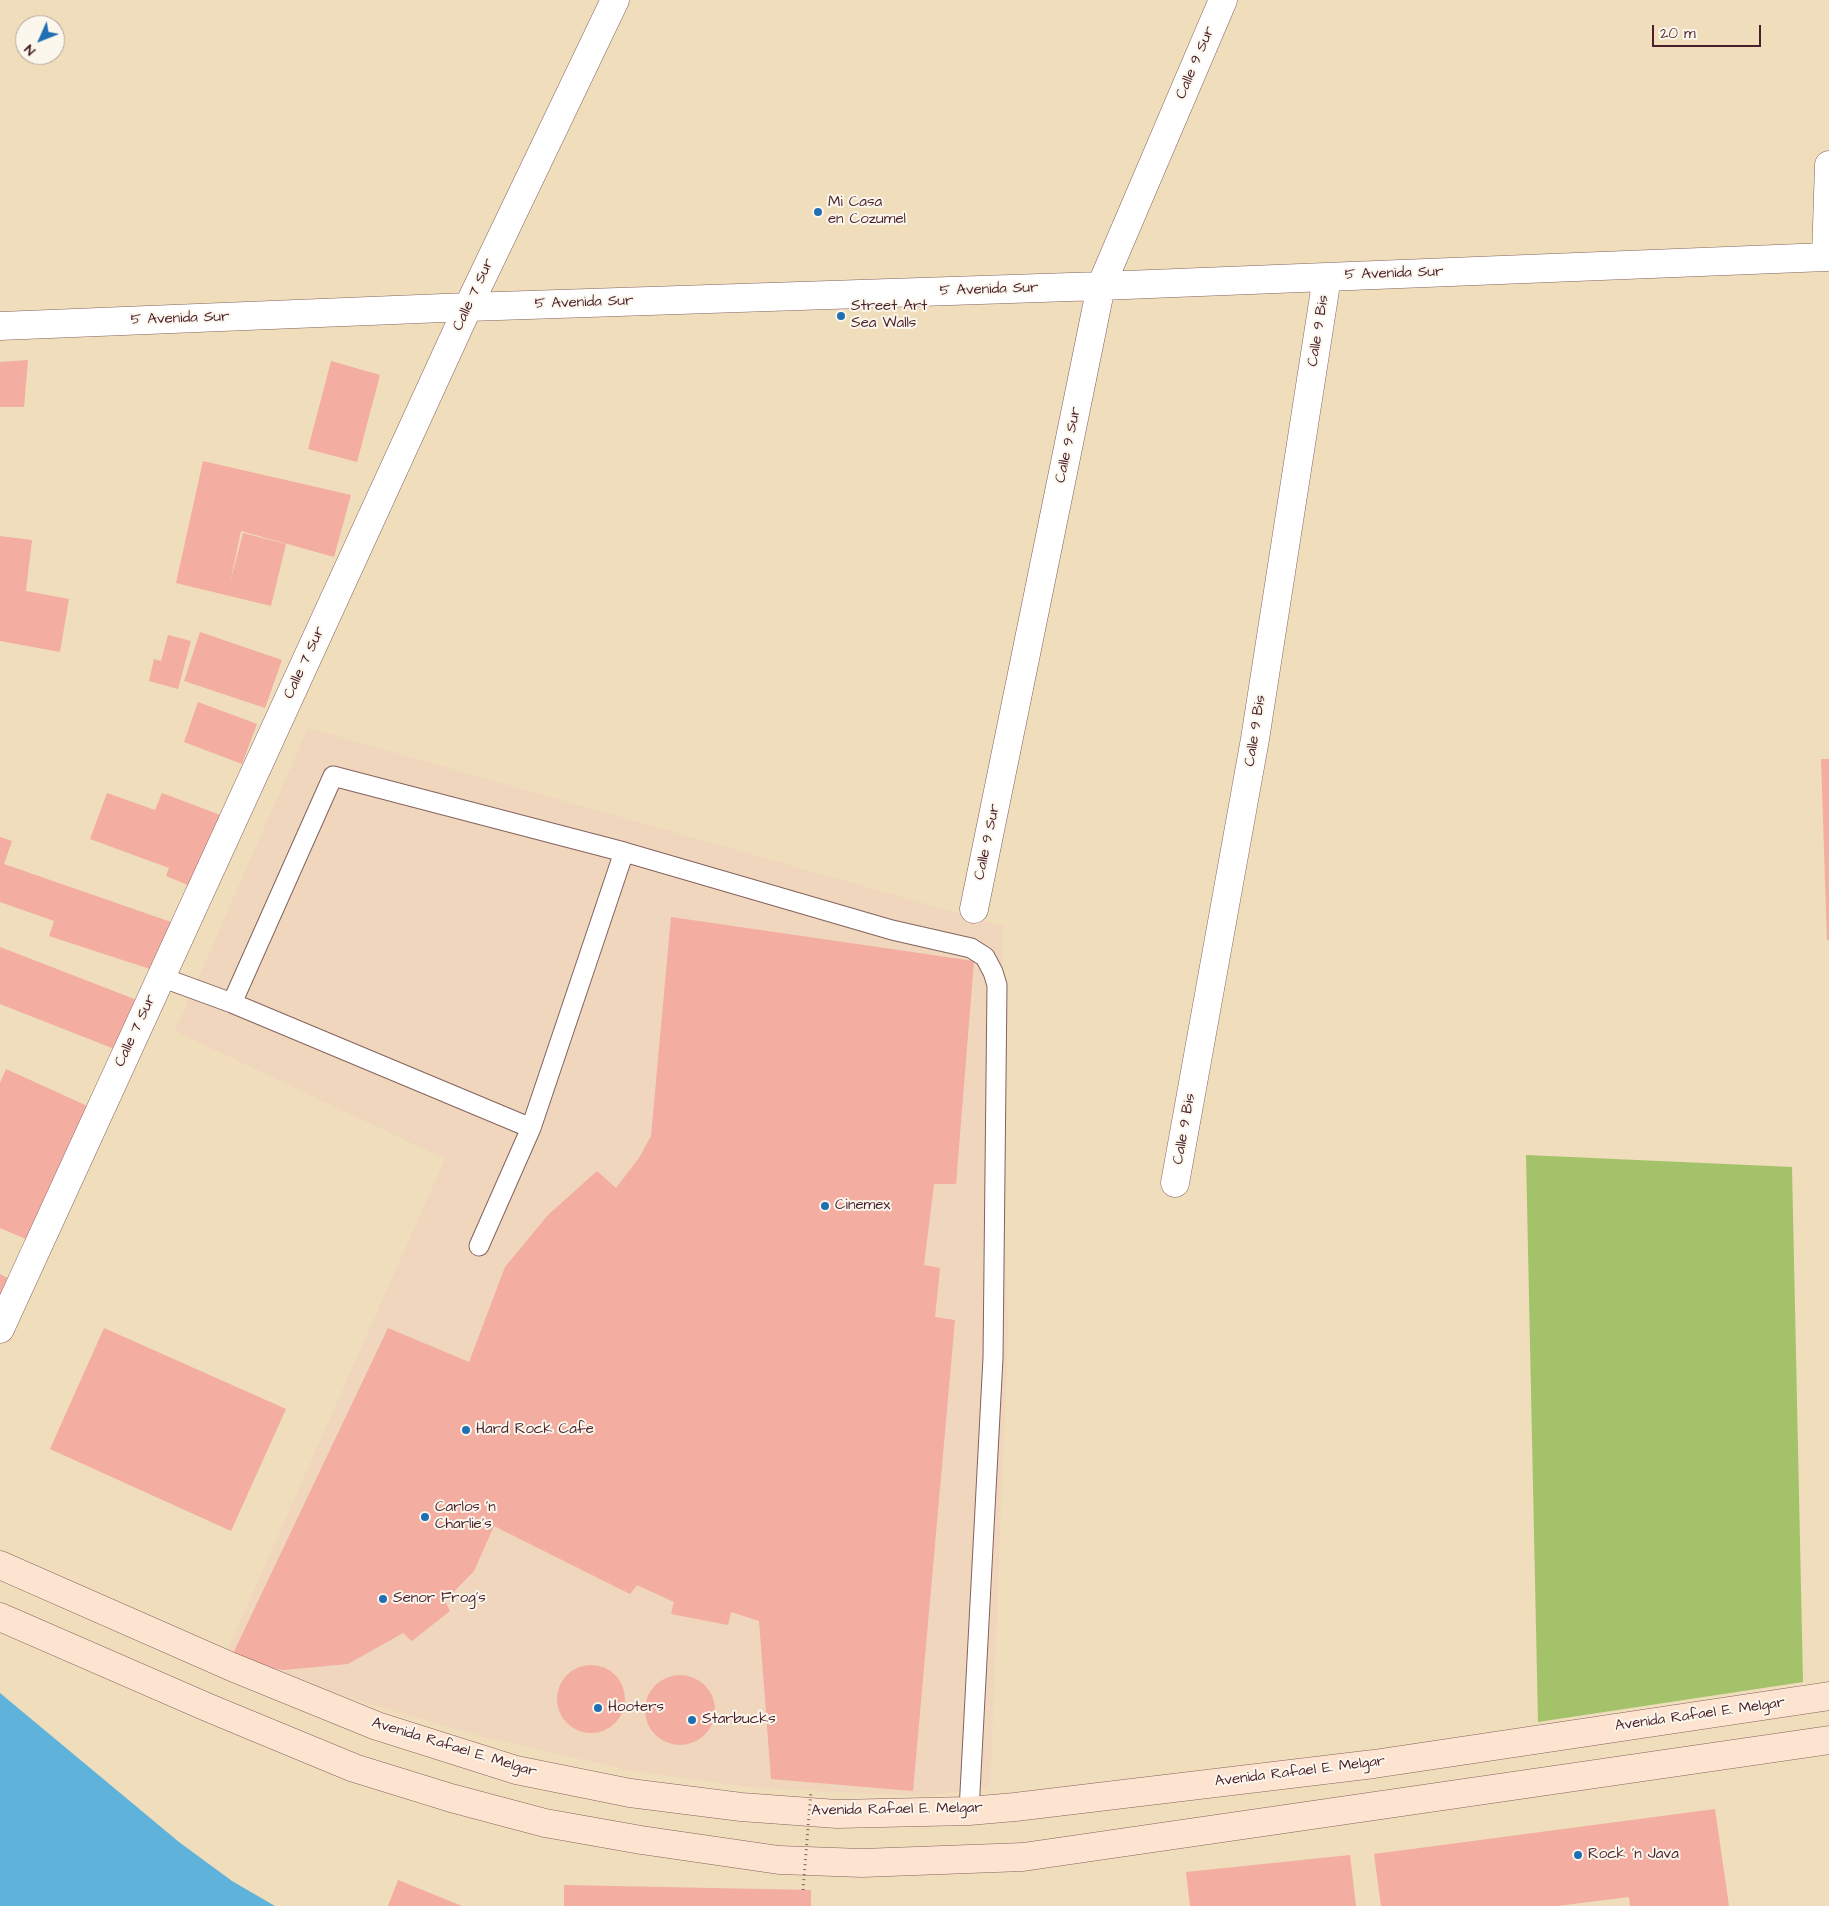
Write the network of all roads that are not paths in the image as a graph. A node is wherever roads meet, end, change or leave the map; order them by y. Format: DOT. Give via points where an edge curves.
graph roads {
  1 [pos="615,0"];
  2 [pos="1223,0"];
  3 [pos="1829,165"];
  4 [pos="1327,277"];
  5 [pos="1101,286"];
  6 [pos="468,307"];
  7 [pos="0,326"];
  8 [pos="624,852"];
  9 [pos="974,909"];
  10 [pos="161,977"];
  11 [pos="232,1003"];
  12 [pos="531,1128"];
  13 [pos="1175,1183"];
  14 [pos="479,1246"];
  15 [pos="0,1329"];
  16 [pos="0,1565"];
  17 [pos="0,1617"];
  18 [pos="1829,1696"];
  19 [pos="1829,1740"];
  20 [pos="968,1811"];
  1 -- 6 [label="street, Calle 7 Sur"];
  2 -- 5 [label="street, Calle 9 Sur"];
  3 -- 4 [label="street, 5 Avenida Sur" via="1826,257"];
  4 -- 5 [label="street, 5 Avenida Sur"];
  4 -- 13 [label="street, Calle 9 Bis" via="1255,739"];
  5 -- 6 [label="street, 5 Avenida Sur"];
  5 -- 9 [label="street, Calle 9 Sur"];
  6 -- 7 [label="street, 5 Avenida Sur"];
  6 -- 10 [label="street, Calle 7 Sur"];
  8 -- 11 [label="lane" via="333,776"];
  8 -- 12 [label="lane"];
  8 -- 20 [label="lane" via="892,930 971,948 985,957 993,972 997,985 993,1358"];
  10 -- 11 [label="lane"];
  10 -- 15 [label="street, Calle 7 Sur"];
  11 -- 12 [label="lane"];
  12 -- 14 [label="lane"];
  16 -- 20 [label="main road, Avenida Rafael E. Melgar" via="232,1667 377,1726 516,1770 630,1793 741,1807 837,1814"];
  17 -- 19 [label="main road" via="354,1768 545,1823 779,1860 862,1863 1022,1857"];
  18 -- 20 [label="main road, Avenida Rafael E. Melgar" via="1374,1764"];
}
